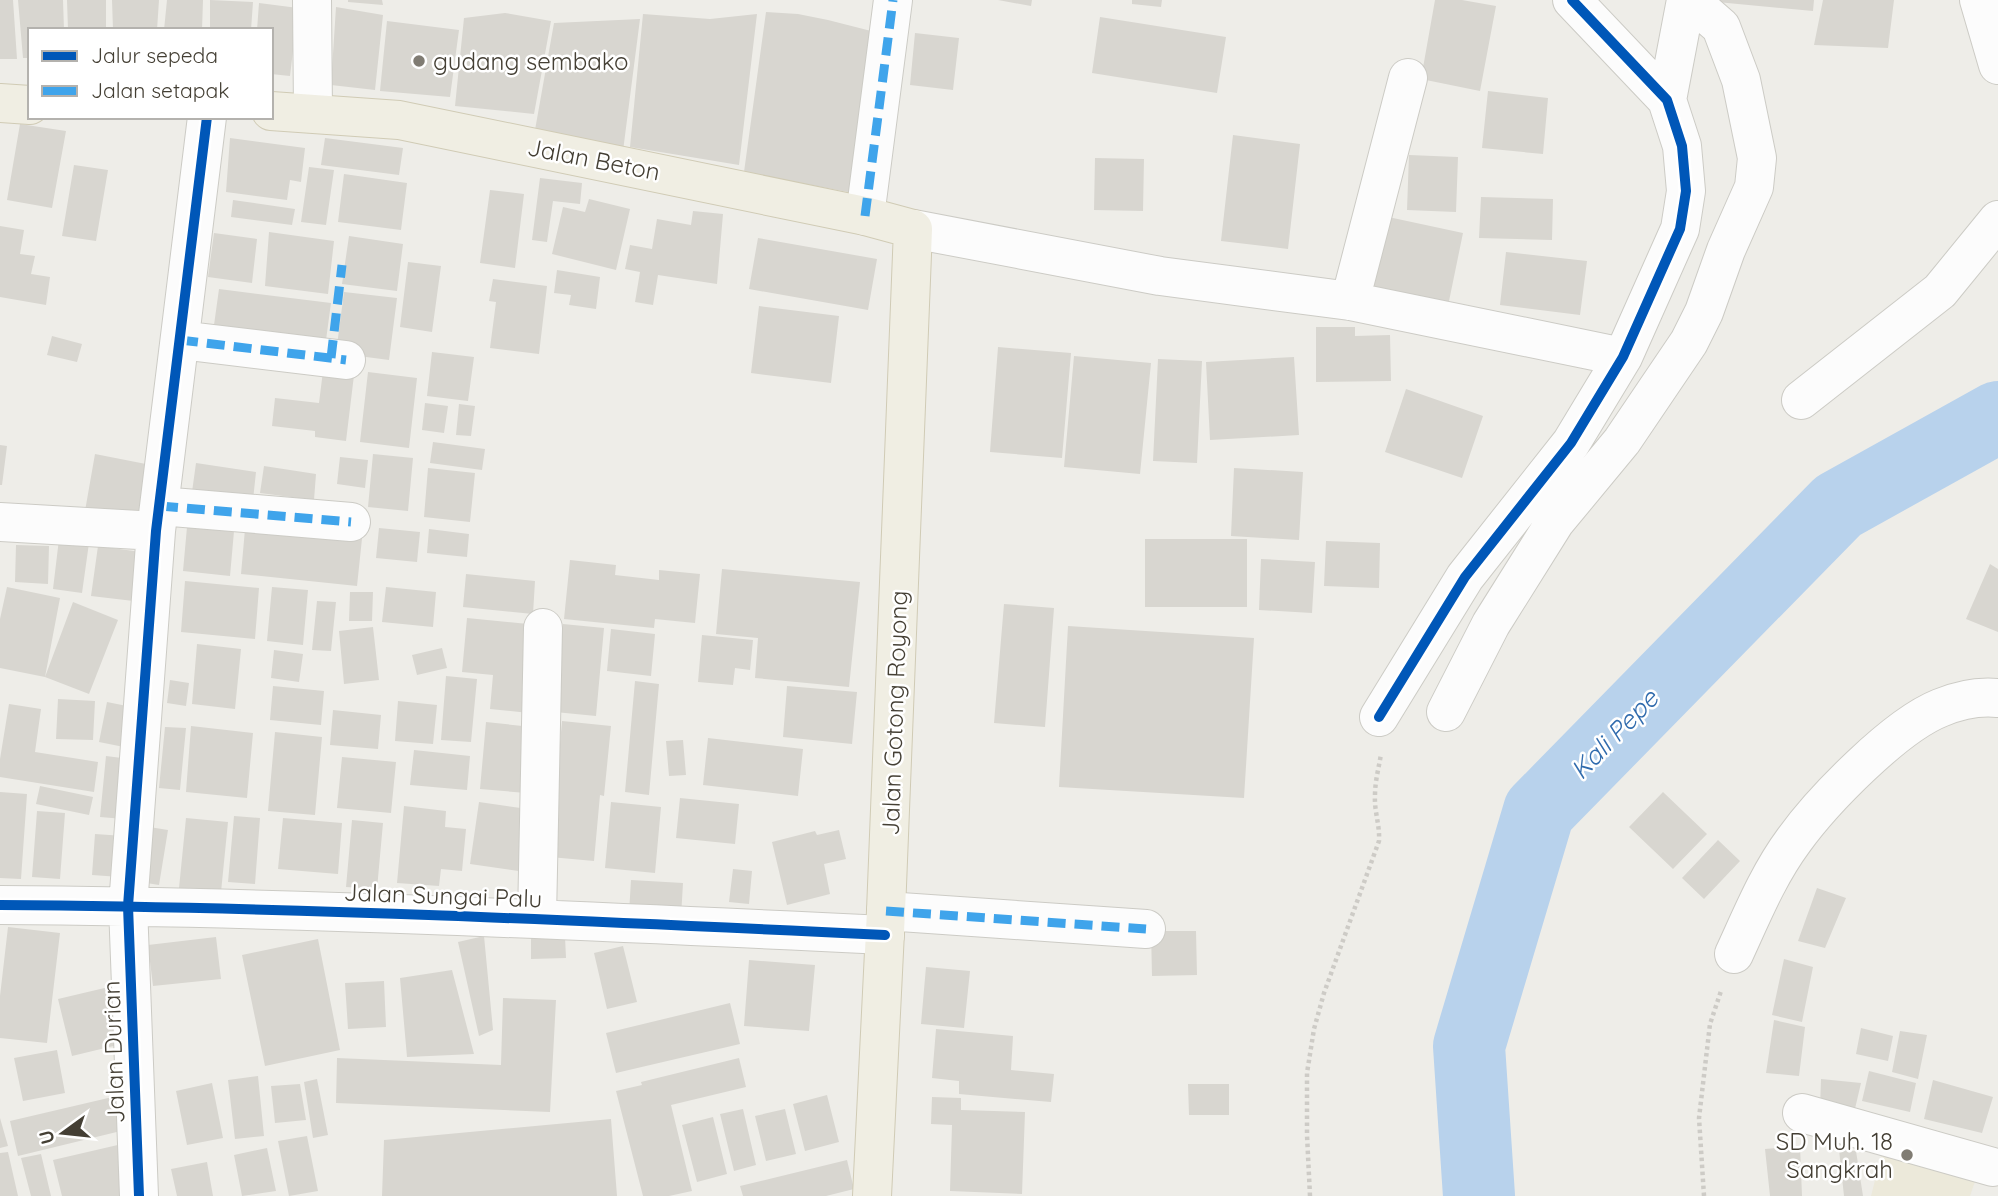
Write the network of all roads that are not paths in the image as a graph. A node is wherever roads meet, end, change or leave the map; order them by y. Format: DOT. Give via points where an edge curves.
graph roads {
  1 [pos="312,0"];
  2 [pos="893,0"];
  3 [pos="1572,0"];
  4 [pos="1688,0"];
  5 [pos="1979,0"];
  6 [pos="1998,65"];
  7 [pos="1408,78"];
  8 [pos="1667,100"];
  9 [pos="0,103"];
  10 [pos="28,105"];
  11 [pos="273,111"];
  12 [pos="313,112"];
  13 [pos="207,119"];
  14 [pos="865,216"];
  15 [pos="1998,220"];
  16 [pos="913,229"];
  17 [pos="1350,301"];
  18 [pos="180,340"];
  19 [pos="1623,357"];
  20 [pos="346,360"];
  21 [pos="1801,400"];
  22 [pos="158,519"];
  23 [pos="0,522"];
  24 [pos="351,522"];
  25 [pos="543,628"];
  26 [pos="1998,698"];
  27 [pos="1446,712"];
  28 [pos="1379,717"];
  29 [pos="0,905"];
  30 [pos="128,906"];
  31 [pos="537,918"];
  32 [pos="886,923"];
  33 [pos="1146,929"];
  34 [pos="1734,954"];
  35 [pos="1802,1113"];
  36 [pos="1992,1171"];
  37 [pos="139,1196"];
  38 [pos="872,1196"];
  1 -- 12 [label="street"];
  2 -- 14 [label="street"];
  3 -- 8 [label="street"];
  4 -- 8 [label="street"];
  4 -- 27 [label="street" via="1721,27 1741,80 1757,158 1752,194 1689,342 1622,441 1556,522 1491,624"];
  5 -- 6 [label="street"];
  7 -- 17 [label="street"];
  8 -- 19 [label="street" via="1682,146 1686,191 1680,229"];
  9 -- 10 [label="main road"];
  11 -- 12 [label="main road, Jalan Beton"];
  12 -- 14 [label="main road, Jalan Beton" via="399,120"];
  13 -- 18 [label="street, Jalan Durian"];
  14 -- 16 [label="main road, Jalan Beton"];
  15 -- 21 [label="street" via="1941,291"];
  16 -- 17 [label="street" via="1160,276"];
  16 -- 32 [label="main road, Jalan Gotong Royong"];
  17 -- 19 [label="street"];
  18 -- 20 [label="street"];
  18 -- 22 [label="street, Jalan Durian"];
  19 -- 28 [label="street" via="1571,443 1465,577"];
  22 -- 23 [label="street"];
  22 -- 24 [label="street"];
  22 -- 30 [label="street, Jalan Durian"];
  25 -- 31 [label="street"];
  26 -- 34 [label="street" via="1980,696 1939,708 1900,732 1842,784 1794,840 1760,895"];
  29 -- 30 [label="street, Jalan Sungai Palu"];
  30 -- 31 [label="street, Jalan Sungai Palu"];
  30 -- 37 [label="street, Jalan Durian"];
  31 -- 32 [label="street, Jalan Sungai Palu"];
  32 -- 33 [label="street, Jalan Sungai Palu"];
  32 -- 38 [label="main road, Jalan Gotong Royong"];
  35 -- 36 [label="street"];
}
